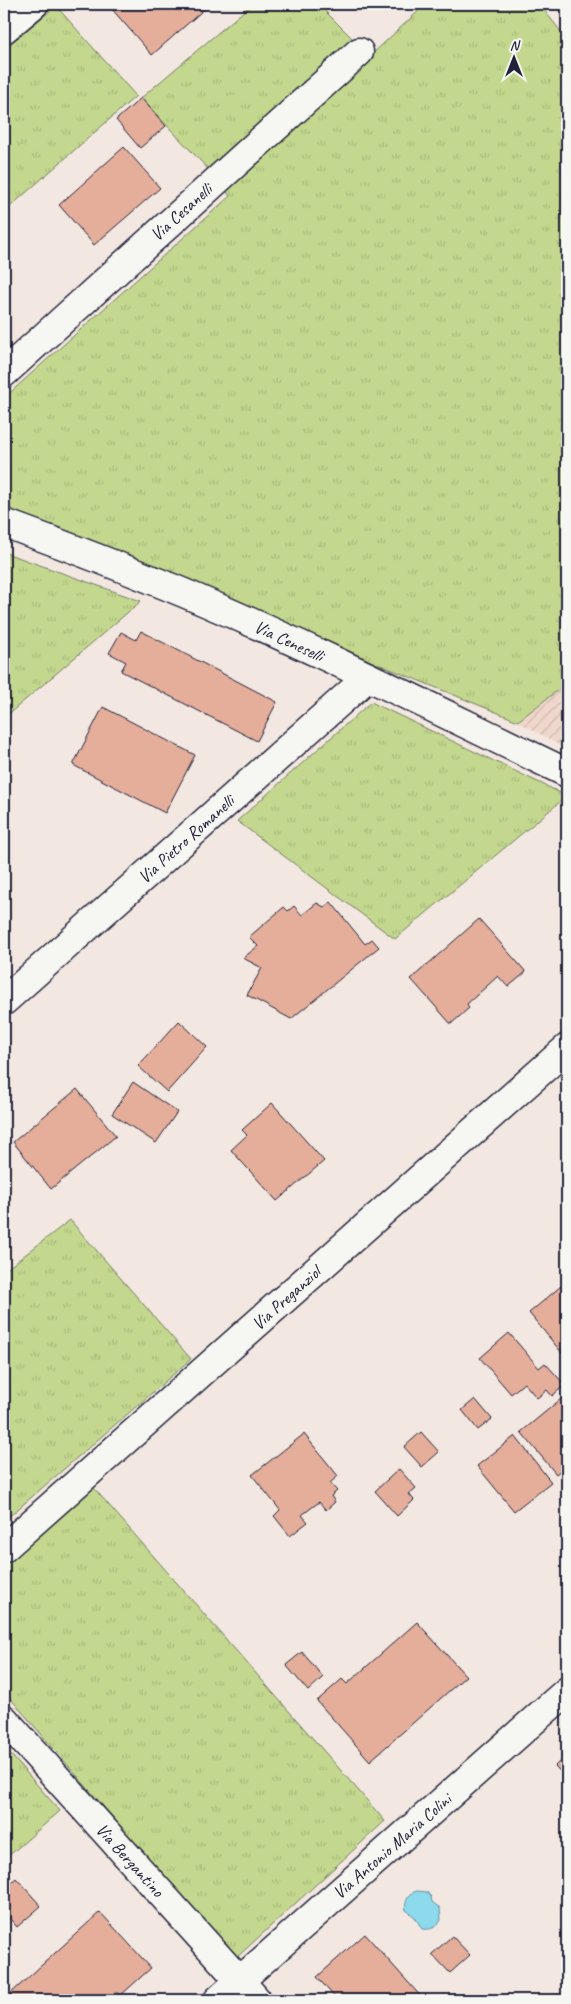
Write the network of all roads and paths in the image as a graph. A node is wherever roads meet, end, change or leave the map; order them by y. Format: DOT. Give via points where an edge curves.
graph roads {
  1 [pos="34,4"];
  2 [pos="4,29"];
  3 [pos="359,52"];
  4 [pos="4,373"];
  5 [pos="4,523"];
  6 [pos="368,677"];
  7 [pos="567,773"];
  8 [pos="4,1001"];
  9 [pos="567,1048"];
  10 [pos="4,1548"];
  11 [pos="567,1691"];
  12 [pos="4,1719"];
  13 [pos="248,1991"];
  14 [pos="218,2000"];
  1 -- 2 [label="street"];
  3 -- 4 [label="street, Via Cesanelli"];
  5 -- 6 [label="street, Via Ceneselli" via="185,594"];
  6 -- 7 [label="street, Via Ceneselli"];
  6 -- 8 [label="street, Via Pietro Romanelli"];
  9 -- 10 [label="street, Via Preganziol"];
  11 -- 13 [label="street, Via Antonio Maria Colini"];
  12 -- 13 [label="street, Via Bergantino"];
  13 -- 14 [label="street, Via Antonio Maria Colini"];
}
